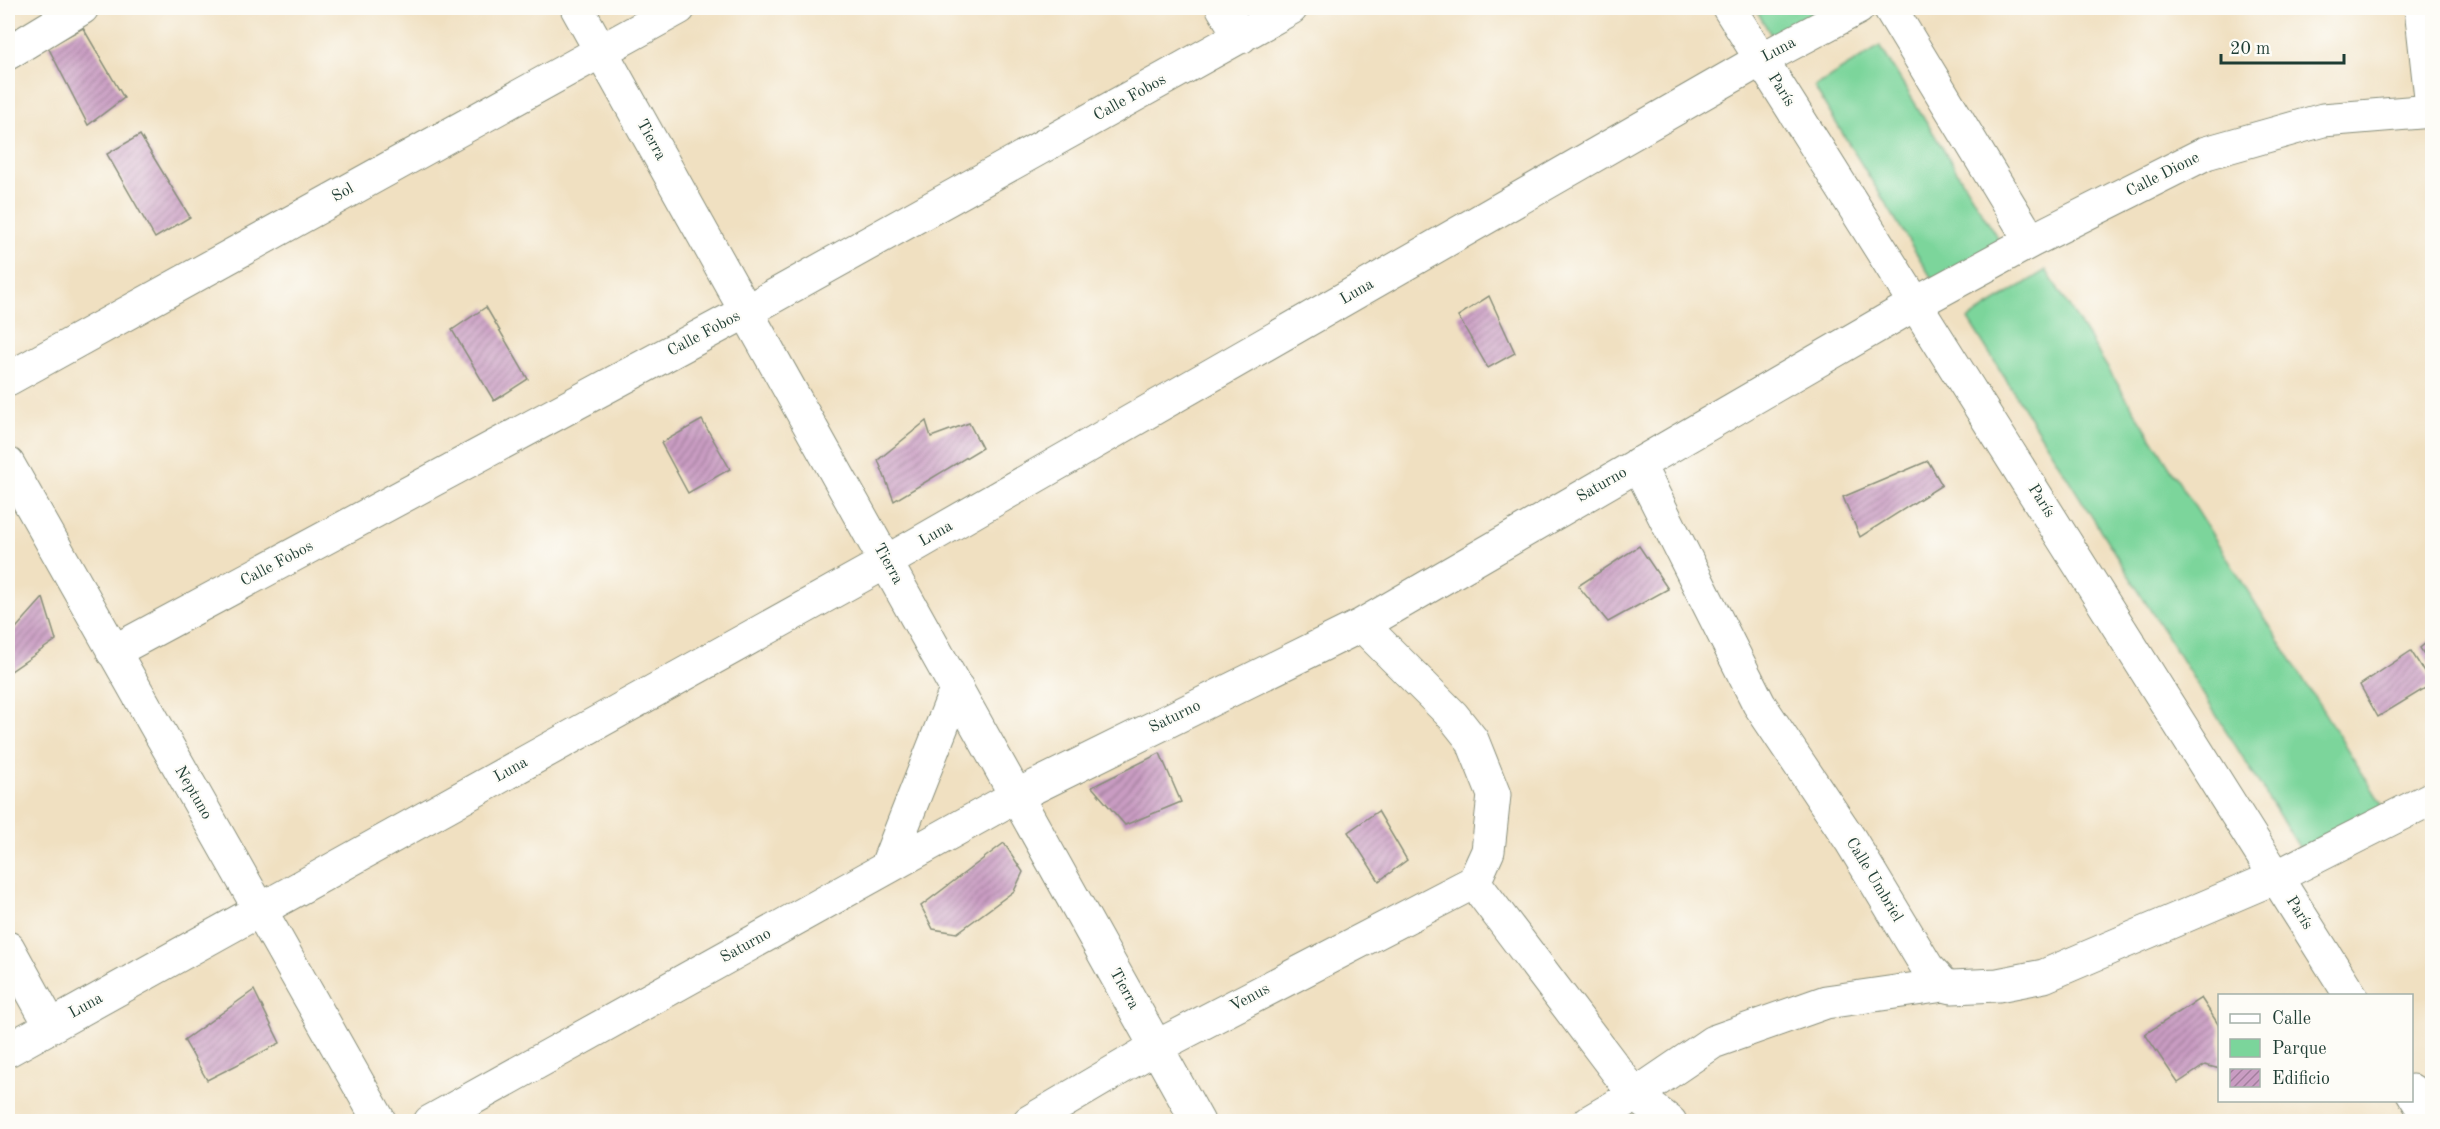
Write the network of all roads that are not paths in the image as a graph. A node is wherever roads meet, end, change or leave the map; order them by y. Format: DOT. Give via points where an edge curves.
graph roads {
  1 [pos="82,8"];
  2 [pos="577,8"];
  3 [pos="679,8"];
  4 [pos="1223,8"];
  5 [pos="1291,8"];
  6 [pos="1729,8"];
  7 [pos="1858,8"];
  8 [pos="1890,8"];
  9 [pos="2421,8"];
  10 [pos="1241,37"];
  11 [pos="601,51"];
  12 [pos="8,53"];
  13 [pos="1762,59"];
  14 [pos="2433,109"];
  15 [pos="2031,242"];
  16 [pos="1915,304"];
  17 [pos="747,311"];
  18 [pos="8,378"];
  19 [pos="8,464"];
  20 [pos="1638,464"];
  21 [pos="886,562"];
  22 [pos="1362,625"];
  23 [pos="113,652"];
  24 [pos="957,688"];
  25 [pos="1016,796"];
  26 [pos="2433,798"];
  27 [pos="886,868"];
  28 [pos="2276,877"];
  29 [pos="1474,882"];
  30 [pos="260,910"];
  31 [pos="8,948"];
  32 [pos="1944,985"];
  33 [pos="2350,994"];
  34 [pos="51,1026"];
  35 [pos="1156,1047"];
  36 [pos="8,1050"];
  37 [pos="2413,1093"];
  38 [pos="1635,1095"];
  39 [pos="380,1122"];
  40 [pos="430,1122"];
  41 [pos="1029,1122"];
  42 [pos="1198,1122"];
  43 [pos="1589,1122"];
  44 [pos="1670,1122"];
  45 [pos="2431,1122"];
  1 -- 12 [label="street"];
  2 -- 11 [label="street, Tierra"];
  3 -- 11 [label="street, Sol"];
  4 -- 10 [label="street"];
  5 -- 10 [label="street, Calle Fobos"];
  6 -- 13 [label="street, París"];
  7 -- 13 [label="street, Luna"];
  8 -- 15 [label="street"];
  9 -- 14 [label="street"];
  10 -- 17 [label="street, Calle Fobos"];
  11 -- 17 [label="street, Tierra"];
  11 -- 18 [label="street, Sol"];
  13 -- 16 [label="street, París"];
  13 -- 21 [label="street, Luna"];
  14 -- 15 [label="street, Calle Dione" via="2323,120 2206,153"];
  15 -- 16 [label="street, Calle Dione"];
  16 -- 20 [label="street, Saturno"];
  16 -- 28 [label="street, París"];
  17 -- 21 [label="street, Tierra"];
  17 -- 23 [label="street, Calle Fobos"];
  19 -- 23 [label="street, Neptuno"];
  20 -- 22 [label="street, Saturno"];
  20 -- 32 [label="street, Calle Umbriel" via="1759,704 1851,841 1927,967"];
  21 -- 24 [label="street, Tierra"];
  21 -- 30 [label="street, Luna"];
  22 -- 25 [label="street, Saturno"];
  22 -- 29 [label="street" via="1472,740 1494,795 1488,852"];
  23 -- 30 [label="street, Neptuno"];
  24 -- 25 [label="street, Tierra"];
  24 -- 27 [label="street"];
  25 -- 27 [label="street, Saturno"];
  25 -- 35 [label="street, Tierra"];
  26 -- 28 [label="street"];
  27 -- 40 [label="street, Saturno"];
  28 -- 32 [label="street" via="2044,975 1998,985"];
  28 -- 33 [label="street, París"];
  29 -- 35 [label="street, Venus"];
  29 -- 38 [label="street"];
  30 -- 34 [label="street, Luna"];
  30 -- 39 [label="street, Neptuno"];
  31 -- 34 [label="street"];
  32 -- 38 [label="street" via="1826,1002 1713,1042"];
  34 -- 36 [label="street, Luna"];
  35 -- 41 [label="street, Venus"];
  35 -- 42 [label="street, Tierra"];
  37 -- 45 [label="street"];
  38 -- 43 [label="street"];
  38 -- 44 [label="street"];
}
